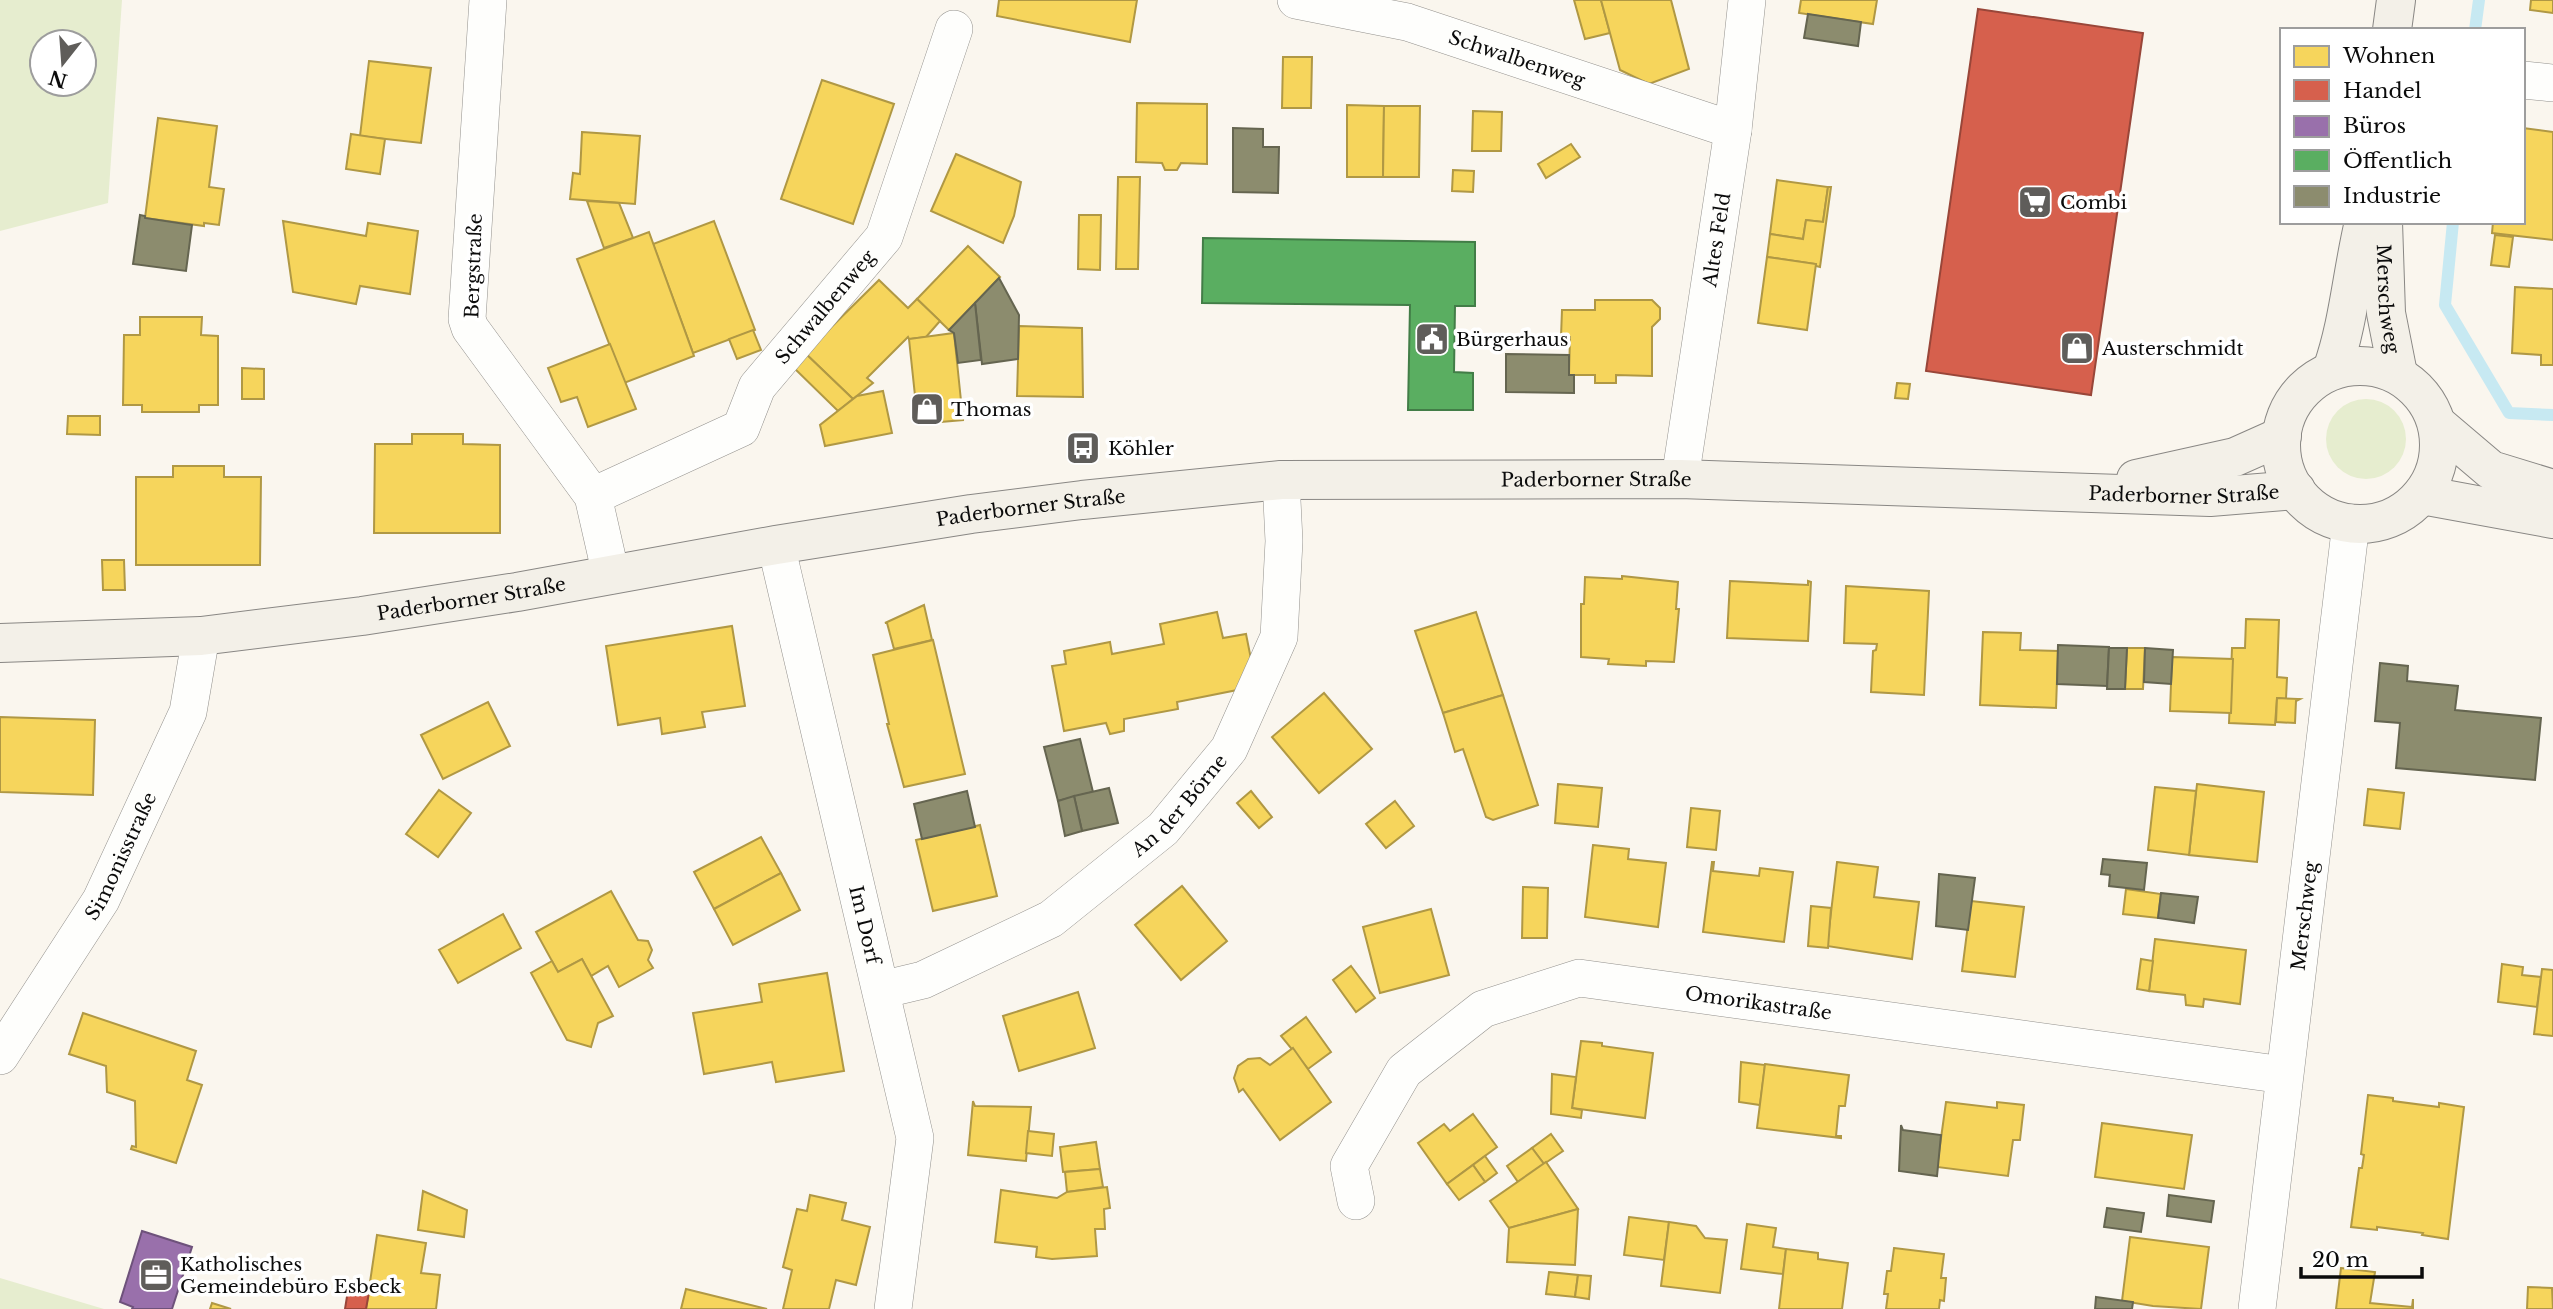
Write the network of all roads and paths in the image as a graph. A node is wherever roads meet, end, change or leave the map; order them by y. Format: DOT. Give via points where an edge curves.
graph roads {
  1 [pos="488,0"];
  2 [pos="1296,0"];
  3 [pos="1747,0"];
  4 [pos="2396,0"];
  5 [pos="2392,28"];
  6 [pos="954,29"];
  7 [pos="2525,80"];
  8 [pos="2553,83"];
  9 [pos="1733,130"];
  10 [pos="2364,224"];
  11 [pos="2383,224"];
  12 [pos="2332,370"];
  13 [pos="2398,374"];
  14 [pos="2438,425"];
  15 [pos="2282,436"];
  16 [pos="1680,479"];
  17 [pos="1282,480"];
  18 [pos="2553,489"];
  19 [pos="2296,490"];
  20 [pos="2072,491"];
  21 [pos="2422,495"];
  22 [pos="593,496"];
  23 [pos="2553,519"];
  24 [pos="2351,523"];
  25 [pos="776,545"];
  26 [pos="611,575"];
  27 [pos="201,636"];
  28 [pos="0,643"];
  29 [pos="881,990"];
  30 [pos="0,1056"];
  31 [pos="2284,1075"];
  32 [pos="1356,1201"];
  33 [pos="893,1309"];
  34 [pos="2257,1309"];
  1 -- 22 [label="street, Bergstraße" via="467,319"];
  2 -- 9 [label="street, Schwalbenweg" via="1407,22"];
  3 -- 9 [label="street, Altes Feld"];
  4 -- 5 [label="main road"];
  6 -- 22 [label="street, Schwalbenweg" via="884,237 757,387 741,428"];
  7 -- 8 [label="street"];
  9 -- 16 [label="street, Altes Feld"];
  10 -- 12 [label="main road, Merschweg" via="2341,345"];
  11 -- 13 [label="main road, Merschweg" via="2386,313"];
  12 -- 13 [label="main road, Paderborner Straße" via="2365,365"];
  12 -- 15 [label="main road, Paderborner Straße" via="2307,385 2290,408"];
  13 -- 14 [label="main road, Paderborner Straße" via="2423,396"];
  14 -- 18 [label="main road, Paderborner Straße" via="2491,470"];
  14 -- 21 [label="main road, Paderborner Straße" via="2438,461"];
  15 -- 19 [label="main road, Paderborner Straße" via="2284,464"];
  15 -- 20 [label="main road, Paderborner Straße" via="2235,457"];
  16 -- 17 [label="main road, Paderborner Straße"];
  16 -- 20 [label="main road, Paderborner Straße"];
  17 -- 25 [label="main road, Paderborner Straße" via="971,514"];
  17 -- 29 [label="street, An der Börne" via="1279,637 1229,749 1163,829 1051,919 923,980"];
  19 -- 20 [label="main road, Paderborner Straße" via="2210,497"];
  19 -- 24 [label="main road, Paderborner Straße" via="2329,517"];
  21 -- 23 [label="main road"];
  21 -- 24 [label="main road, Paderborner Straße" via="2402,512 2378,522"];
  22 -- 26 [label="street, Bergstraße"];
  24 -- 31 [label="street, Merschweg"];
  25 -- 26 [label="main road, Paderborner Straße"];
  25 -- 29 [label="street, Im Dorf"];
  26 -- 27 [label="main road, Paderborner Straße" via="362,616"];
  27 -- 28 [label="main road, Paderborner Straße"];
  27 -- 30 [label="street, Simonisstraße" via="188,712 101,900"];
  29 -- 33 [label="street, Im Dorf" via="915,1138"];
  31 -- 32 [label="street, Omorikastraße" via="1579,978 1483,1009 1404,1071 1349,1166"];
  31 -- 34 [label="street, Merschweg"];
}
